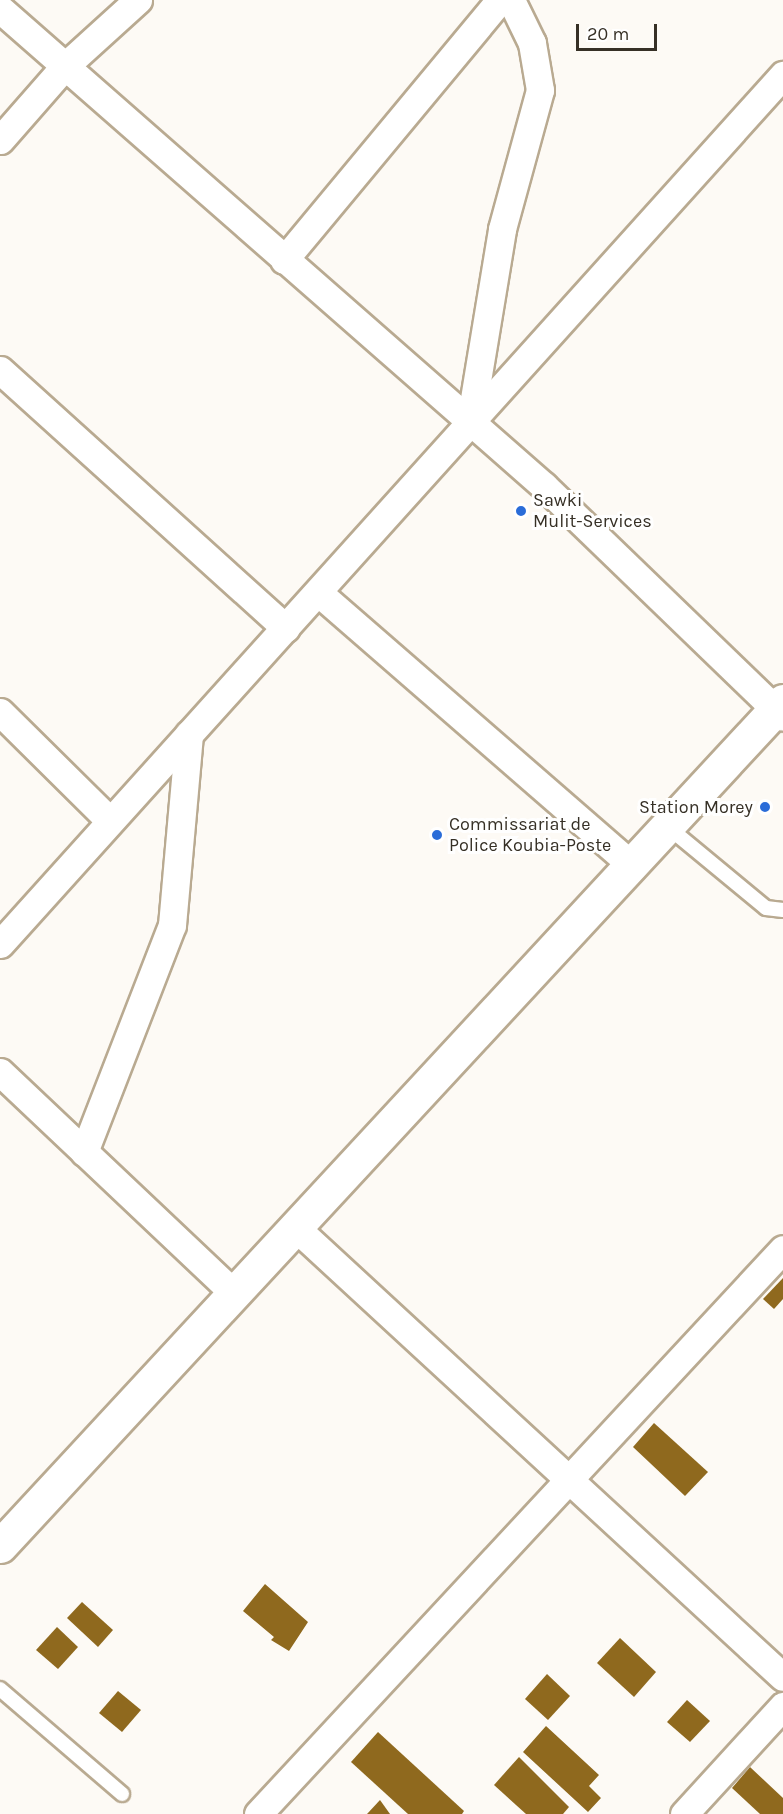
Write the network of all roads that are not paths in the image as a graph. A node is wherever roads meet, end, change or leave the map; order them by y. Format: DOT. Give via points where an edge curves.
graph roads {
  1 [pos="138,0"];
  2 [pos="500,0"];
  3 [pos="511,0"];
  4 [pos="0,9"];
  5 [pos="64,67"];
  6 [pos="783,75"];
  7 [pos="0,140"];
  8 [pos="284,260"];
  9 [pos="0,370"];
  10 [pos="470,423"];
  11 [pos="320,594"];
  12 [pos="286,628"];
  13 [pos="780,709"];
  14 [pos="0,712"];
  15 [pos="189,734"];
  16 [pos="109,820"];
  17 [pos="668,827"];
  18 [pos="633,866"];
  19 [pos="783,910"];
  20 [pos="0,944"];
  21 [pos="0,1072"];
  22 [pos="84,1152"];
  23 [pos="296,1228"];
  24 [pos="783,1249"];
  25 [pos="234,1293"];
  26 [pos="568,1480"];
  27 [pos="0,1546"];
  28 [pos="783,1677"];
  29 [pos="0,1689"];
  30 [pos="783,1706"];
  31 [pos="122,1794"];
  32 [pos="258,1814"];
  33 [pos="684,1814"];
  1 -- 5 [label="street"];
  2 -- 8 [label="street"];
  3 -- 10 [label="street" via="532,43 540,90 502,229"];
  4 -- 5 [label="street"];
  5 -- 7 [label="street"];
  5 -- 8 [label="street"];
  6 -- 10 [label="street"];
  8 -- 10 [label="street"];
  9 -- 12 [label="street"];
  10 -- 11 [label="street"];
  10 -- 13 [label="street" via="544,486"];
  11 -- 12 [label="street"];
  11 -- 18 [label="street"];
  12 -- 15 [label="street"];
  13 -- 17 [label="main road"];
  14 -- 16 [label="street"];
  15 -- 16 [label="street"];
  15 -- 22 [label="street" via="172,925"];
  16 -- 20 [label="street"];
  17 -- 18 [label="main road"];
  17 -- 19 [label="lane" via="766,908"];
  18 -- 23 [label="main road"];
  21 -- 22 [label="street"];
  22 -- 25 [label="street"];
  23 -- 25 [label="main road"];
  23 -- 26 [label="street"];
  24 -- 26 [label="street"];
  25 -- 27 [label="main road"];
  26 -- 28 [label="street"];
  26 -- 32 [label="street"];
  29 -- 31 [label="lane"];
  30 -- 33 [label="street"];
}
